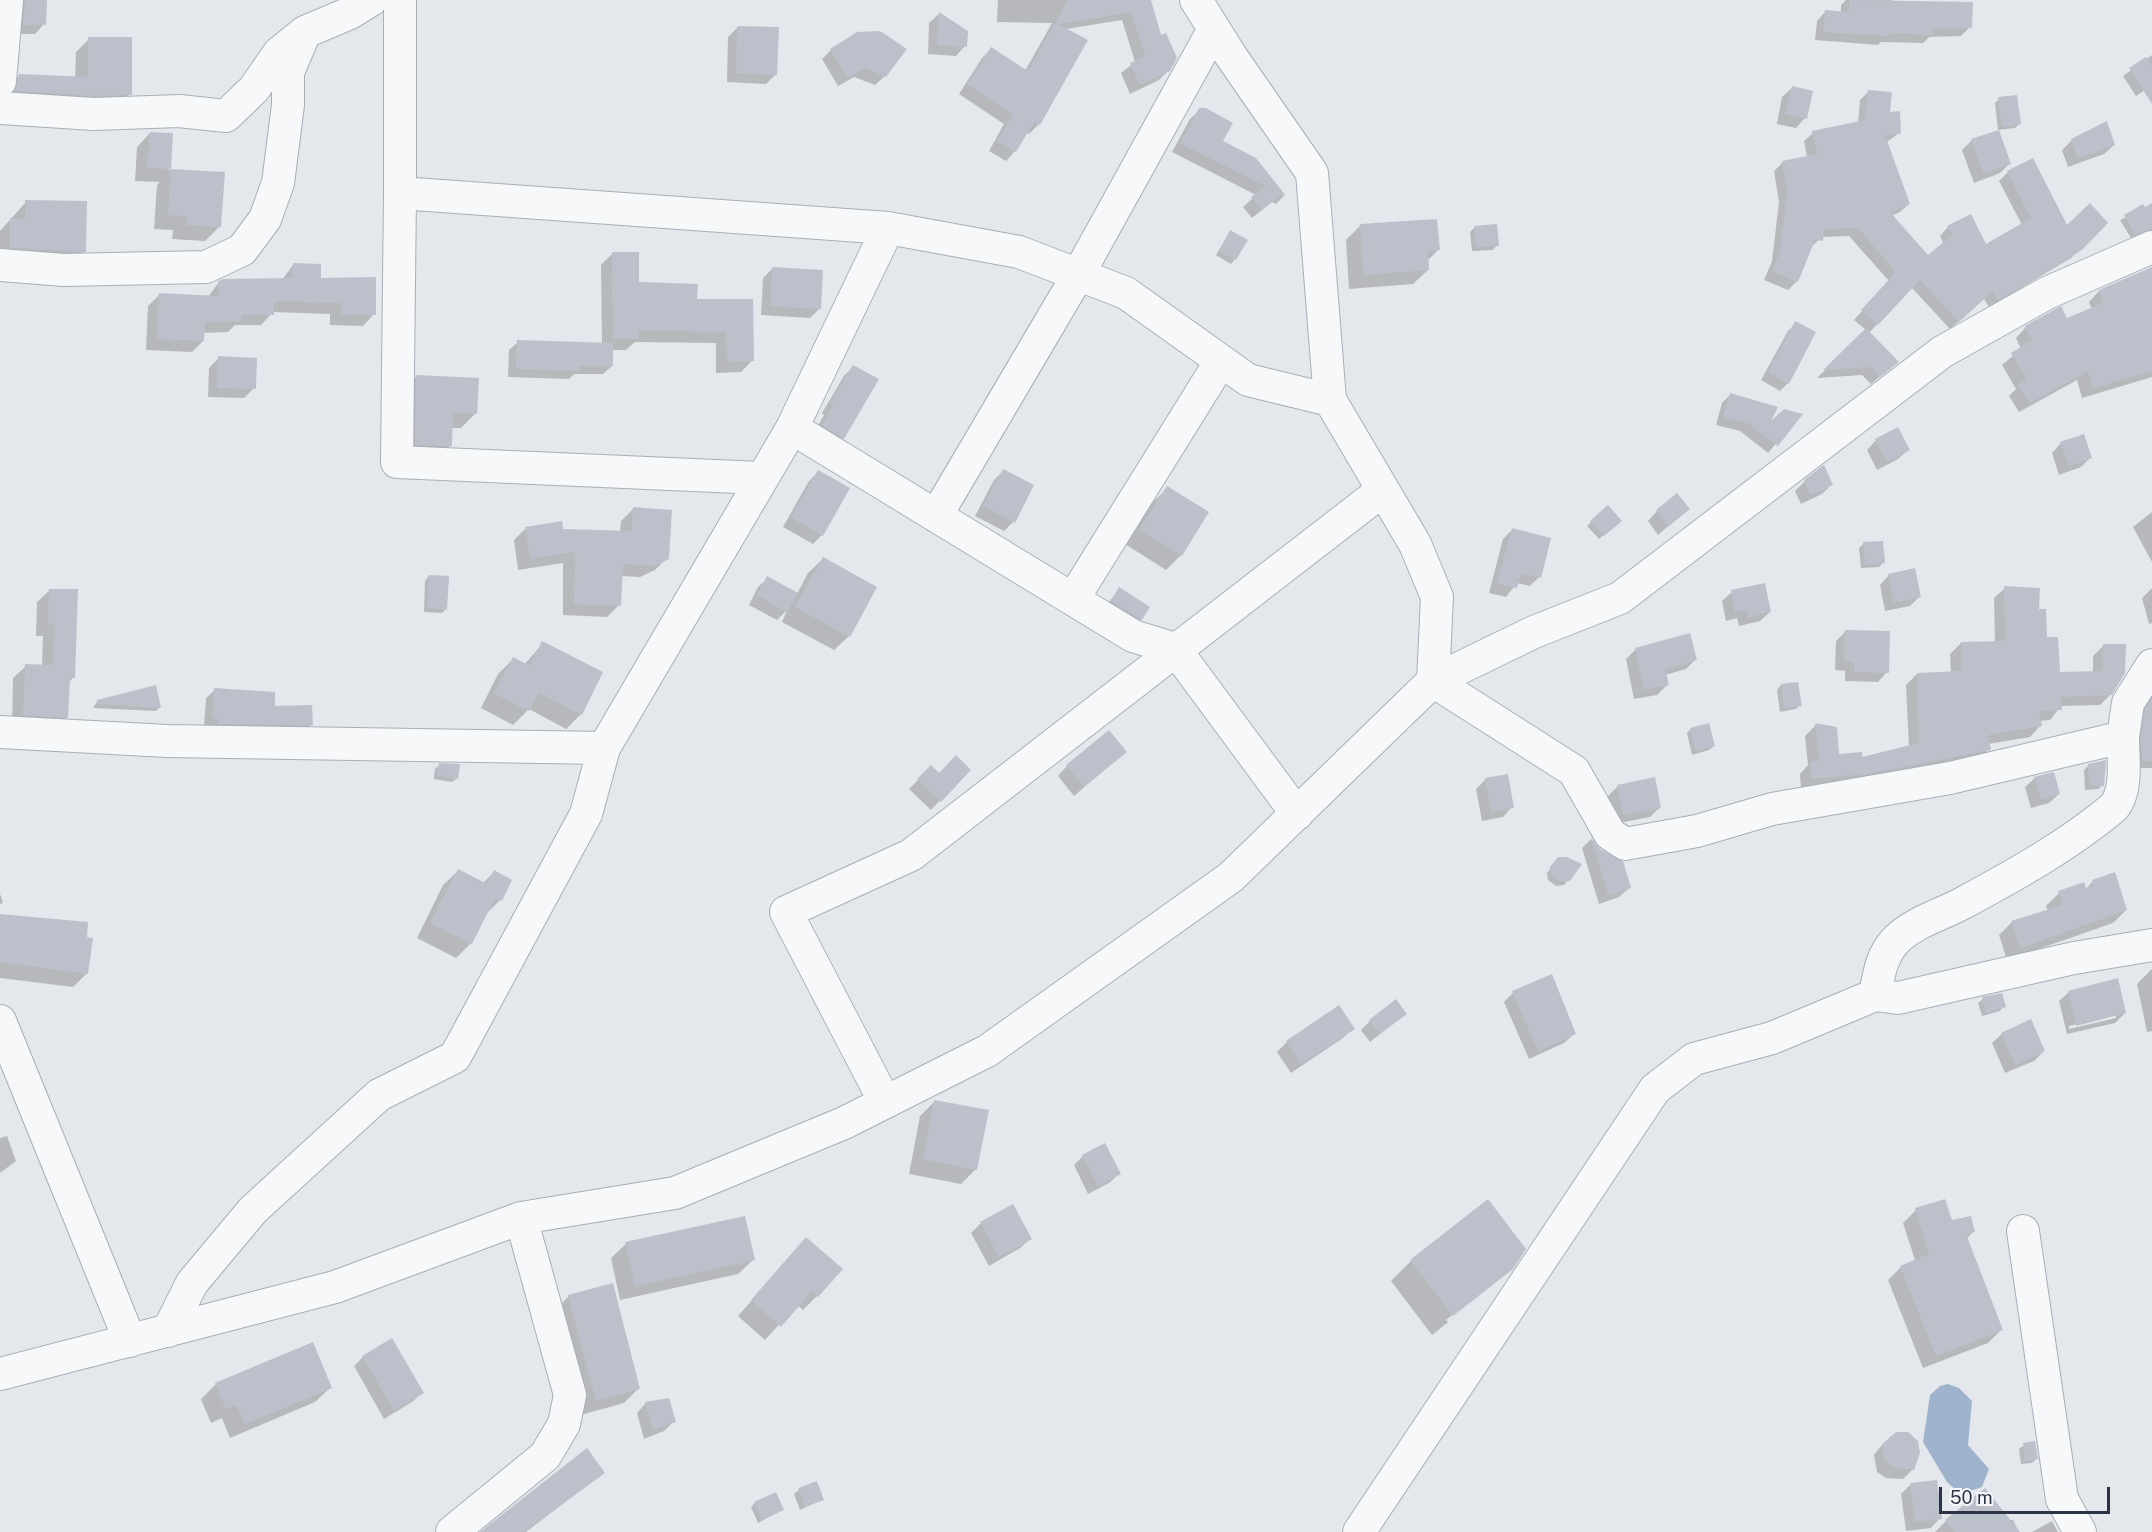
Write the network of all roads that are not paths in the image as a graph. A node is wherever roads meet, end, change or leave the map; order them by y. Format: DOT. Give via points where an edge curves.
graph roads {
  1 [pos="7,0"];
  2 [pos="371,0"];
  3 [pos="400,0"];
  4 [pos="1196,0"];
  5 [pos="1214,29"];
  6 [pos="305,32"];
  7 [pos="0,81"];
  8 [pos="0,108"];
  9 [pos="400,193"];
  10 [pos="888,228"];
  11 [pos="2152,247"];
  12 [pos="0,265"];
  13 [pos="1078,275"];
  14 [pos="1221,361"];
  15 [pos="1330,400"];
  16 [pos="792,428"];
  17 [pos="761,478"];
  18 [pos="1383,490"];
  19 [pos="936,516"];
  20 [pos="1073,599"];
  21 [pos="1175,649"];
  22 [pos="2152,665"];
  23 [pos="1433,681"];
  24 [pos="0,732"];
  25 [pos="2123,736"];
  26 [pos="604,748"];
  27 [pos="1297,814"];
  28 [pos="2152,945"];
  29 [pos="1875,995"];
  30 [pos="0,1021"];
  31 [pos="885,1102"];
  32 [pos="521,1218"];
  33 [pos="2023,1231"];
  34 [pos="168,1331"];
  35 [pos="130,1341"];
  36 [pos="0,1374"];
  37 [pos="452,1532"];
  38 [pos="1359,1532"];
  39 [pos="2080,1532"];
  1 -- 7 [label="street"];
  2 -- 6 [label="street" via="350,14"];
  3 -- 9 [label="street"];
  4 -- 5 [label="street"];
  5 -- 13 [label="street"];
  5 -- 15 [label="street" via="1312,172"];
  6 -- 8 [label="street" via="279,53 255,88 226,116 179,111 94,114"];
  6 -- 12 [label="street" via="288,72 278,183 266,219 242,250 206,267 64,270"];
  9 -- 10 [label="street"];
  9 -- 17 [label="street" via="397,462"];
  10 -- 13 [label="street" via="1019,252"];
  10 -- 16 [label="street"];
  11 -- 23 [label="street" via="2047,293 1942,352 1620,598 1534,632"];
  13 -- 14 [label="street" via="1126,293"];
  13 -- 19 [label="street"];
  14 -- 15 [label="street" via="1248,380"];
  14 -- 20 [label="street"];
  15 -- 18 [label="street"];
  16 -- 17 [label="street"];
  16 -- 19 [label="street"];
  17 -- 26 [label="street"];
  18 -- 21 [label="street"];
  18 -- 23 [label="street" via="1415,544 1437,597"];
  19 -- 20 [label="street"];
  20 -- 21 [label="street" via="1133,636"];
  21 -- 27 [label="street"];
  21 -- 31 [label="street" via="911,855 786,912"];
  22 -- 25 [label="street" via="2128,703"];
  23 -- 25 [label="street" via="1574,771 1610,834 1624,844 1697,831 1773,809 1950,777"];
  23 -- 27 [label="street"];
  24 -- 26 [label="street" via="167,741"];
  25 -- 29 [label="street" via="2121,799 2114,807 2036,861 1897,939 1883,957"];
  26 -- 34 [label="street" via="586,814 455,1057 378,1095 253,1210 192,1283"];
  27 -- 31 [label="street" via="1231,877 1058,1002 987,1050"];
  28 -- 29 [label="street" via="1898,998"];
  29 -- 38 [label="street" via="1772,1038 1694,1059 1655,1089"];
  30 -- 35 [label="street"];
  31 -- 32 [label="street" via="675,1193"];
  32 -- 34 [label="street" via="335,1287"];
  32 -- 37 [label="street" via="570,1395 564,1424 545,1456"];
  33 -- 39 [label="street" via="2062,1499"];
  34 -- 35 [label="street"];
  35 -- 36 [label="street"];
}
